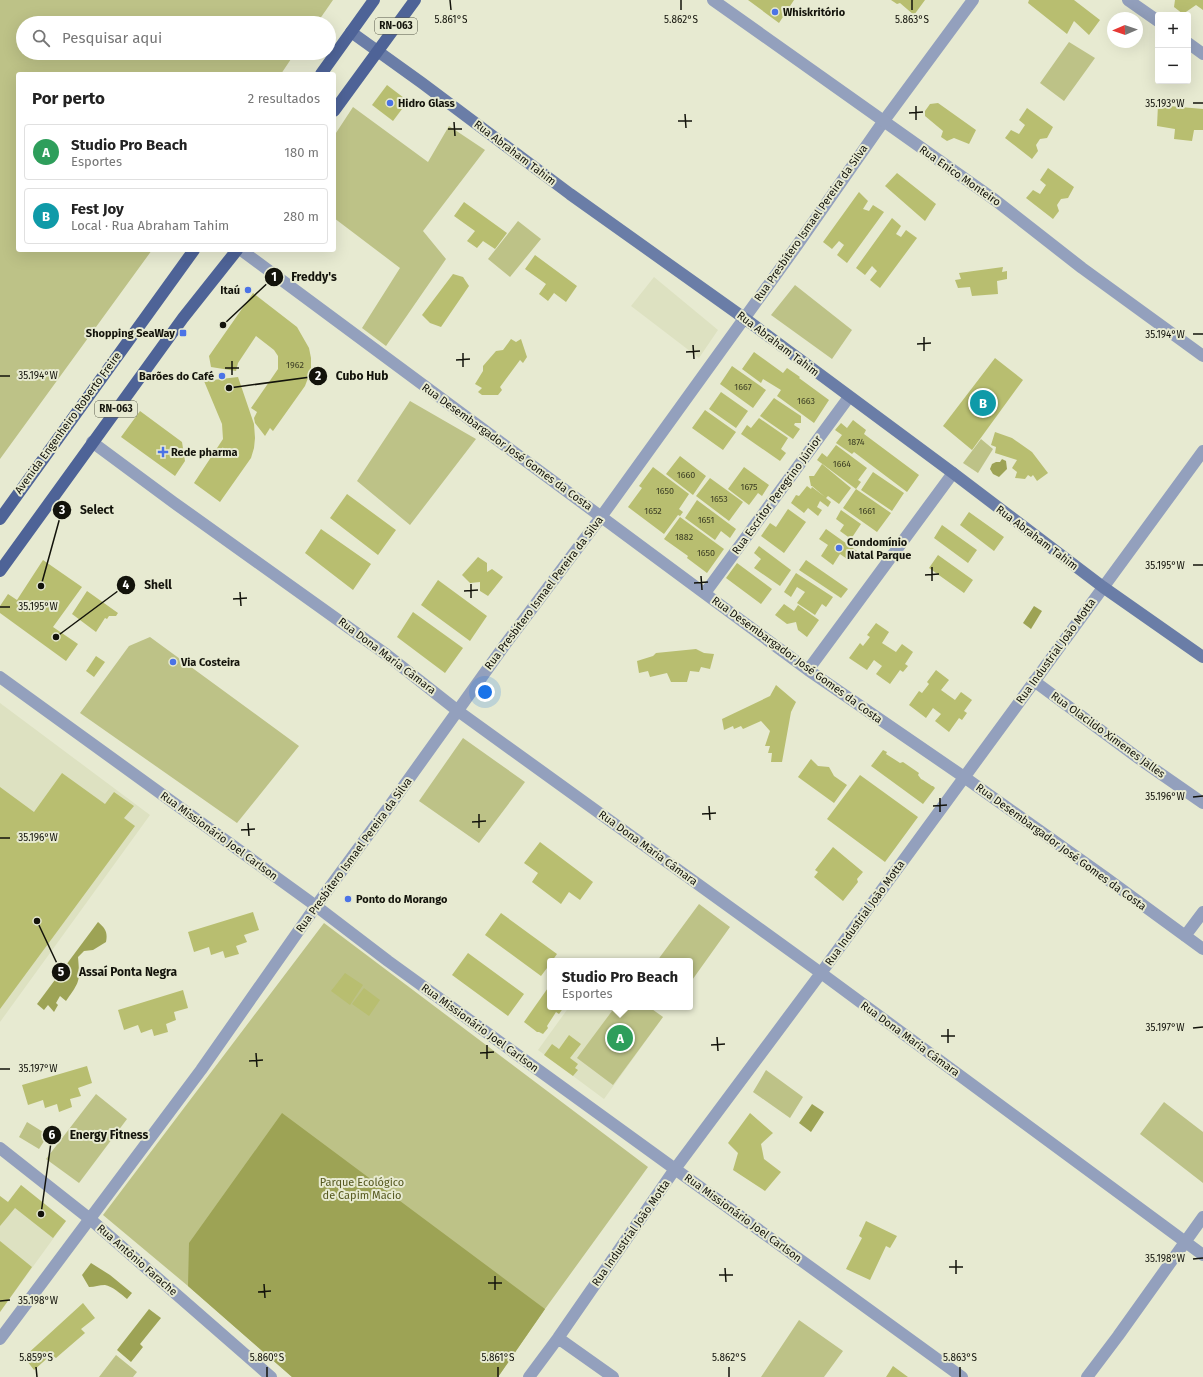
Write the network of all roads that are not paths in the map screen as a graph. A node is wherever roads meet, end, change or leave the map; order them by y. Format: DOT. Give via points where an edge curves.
graph roads {
  1 [pos="374,0"];
  2 [pos="415,0"];
  3 [pos="713,0"];
  4 [pos="973,0"];
  5 [pos="1128,0"];
  6 [pos="1155,19"];
  7 [pos="350,32"];
  8 [pos="1191,45"];
  9 [pos="336,52"];
  10 [pos="378,52"];
  11 [pos="1203,54"];
  12 [pos="331,60"];
  13 [pos="322,72"];
  14 [pos="336,109"];
  15 [pos="883,122"];
  16 [pos="193,252"];
  17 [pos="235,252"];
  18 [pos="245,252"];
  19 [pos="744,318"];
  20 [pos="1203,356"];
  21 [pos="849,397"];
  22 [pos="92,442"];
  23 [pos="1203,451"];
  24 [pos="953,473"];
  25 [pos="601,517"];
  26 [pos="0,519"];
  27 [pos="0,571"];
  28 [pos="1103,588"];
  29 [pos="705,593"];
  30 [pos="1203,657"];
  31 [pos="808,670"];
  32 [pos="0,677"];
  33 [pos="1034,681"];
  34 [pos="458,711"];
  35 [pos="964,778"];
  36 [pos="1203,803"];
  37 [pos="316,906"];
  38 [pos="1203,912"];
  39 [pos="1185,936"];
  40 [pos="1203,949"];
  41 [pos="821,973"];
  42 [pos="0,1148"];
  43 [pos="675,1169"];
  44 [pos="1203,1217"];
  45 [pos="90,1219"];
  46 [pos="1185,1242"];
  47 [pos="1203,1255"];
  48 [pos="558,1338"];
  49 [pos="0,1339"];
  50 [pos="272,1377"];
  51 [pos="529,1377"];
  52 [pos="612,1377"];
  53 [pos="962,1377"];
  54 [pos="1087,1377"];
  1 -- 7 [label="main road, RN-063"];
  2 -- 10 [label="main road, RN-063"];
  3 -- 15 [label="street, Rua Enico Monteiro"];
  4 -- 15 [label="street, Rua Presbítero Ismael Pereira da Silva"];
  5 -- 6 [label="street"];
  7 -- 9 [label="main road, RN-063"];
  7 -- 10 [label="main road, Rua Abraham Tahim"];
  8 -- 11 [label="street"];
  10 -- 14 [label="main road, RN-063"];
  10 -- 19 [label="main road, Rua Abraham Tahim"];
  12 -- 13 [label="main road, RN-063"];
  15 -- 19 [label="street, Rua Presbítero Ismael Pereira da Silva"];
  15 -- 20 [label="street, Rua Enico Monteiro" via="995,200 1082,268"];
  16 -- 26 [label="main road, Avenida Engenheiro Roberto Freire / RN-063"];
  17 -- 22 [label="main road, RN-063" via="183,318"];
  18 -- 25 [label="street, Rua Desembargador José Gomes da Costa"];
  19 -- 21 [label="main road, Rua Abraham Tahim"];
  19 -- 25 [label="street, Rua Presbítero Ismael Pereira da Silva"];
  21 -- 24 [label="main road, Rua Abraham Tahim"];
  21 -- 29 [label="street, Rua Escritor Peregrino Júnior"];
  22 -- 27 [label="main road, RN-063"];
  22 -- 34 [label="street, Rua Dona Maria Câmara" via="388,655"];
  23 -- 28 [label="street, Rua Industrial João Motta"];
  24 -- 28 [label="main road, Rua Abraham Tahim"];
  24 -- 31 [label="street"];
  25 -- 29 [label="street, Rua Desembargador José Gomes da Costa"];
  25 -- 34 [label="street, Rua Presbítero Ismael Pereira da Silva"];
  28 -- 30 [label="main road, Rua Abraham Tahim"];
  28 -- 33 [label="street, Rua Industrial João Motta"];
  29 -- 31 [label="street, Rua Desembargador José Gomes da Costa"];
  31 -- 35 [label="street, Rua Desembargador José Gomes da Costa"];
  32 -- 37 [label="street, Rua Missionário Joel Carlson"];
  33 -- 35 [label="street, Rua Industrial João Motta"];
  33 -- 36 [label="street, Rua Olacildo Ximenes Jalles"];
  34 -- 37 [label="street, Rua Presbítero Ismael Pereira da Silva"];
  34 -- 41 [label="street, Rua Dona Maria Câmara"];
  35 -- 39 [label="street, Rua Desembargador José Gomes da Costa"];
  35 -- 41 [label="street, Rua Industrial João Motta"];
  37 -- 43 [label="street, Rua Missionário Joel Carlson"];
  37 -- 45 [label="street, Rua Presbítero Ismael Pereira da Silva" via="201,1070"];
  38 -- 39 [label="street"];
  39 -- 40 [label="street, Rua Desembargador José Gomes da Costa"];
  41 -- 43 [label="street, Rua Industrial João Motta"];
  41 -- 46 [label="street, Rua Dona Maria Câmara"];
  42 -- 45 [label="street, Rua Antônio Farache"];
  43 -- 48 [label="street, Rua Industrial João Motta"];
  43 -- 53 [label="street, Rua Missionário Joel Carlson"];
  44 -- 46 [label="street"];
  45 -- 49 [label="street, Rua Presbítero Ismael Pereira da Silva"];
  45 -- 50 [label="street, Rua Antônio Farache"];
  46 -- 47 [label="street, Rua Dona Maria Câmara"];
  46 -- 54 [label="street"];
  48 -- 51 [label="street, Rua Industrial João Motta"];
  48 -- 52 [label="street"];
}
